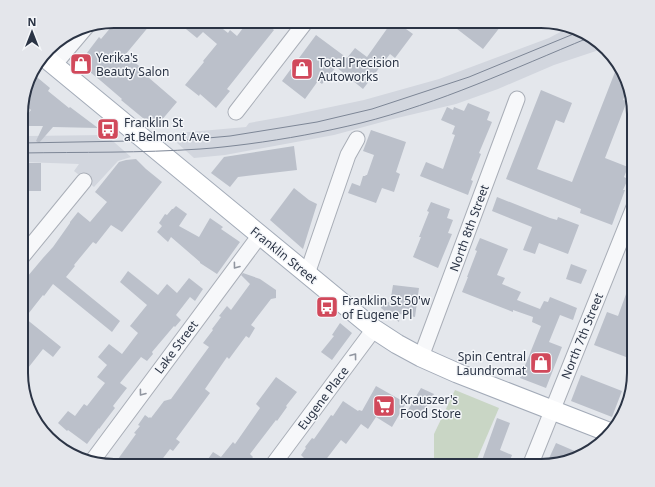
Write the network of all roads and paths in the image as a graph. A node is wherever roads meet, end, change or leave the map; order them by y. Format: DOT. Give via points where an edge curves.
graph roads {
  1 [pos="301,28"];
  2 [pos="72,39"];
  3 [pos="48,61"];
  4 [pos="517,98"];
  5 [pos="236,112"];
  6 [pos="357,139"];
  7 [pos="84,182"];
  8 [pos="627,224"];
  9 [pos="260,235"];
  10 [pos="28,251"];
  11 [pos="307,274"];
  12 [pos="374,329"];
  13 [pos="420,357"];
  14 [pos="552,410"];
  15 [pos="605,431"];
  16 [pos="96,457"];
  17 [pos="277,459"];
  18 [pos="533,459"];
  1 -- 5 [label="street"];
  2 -- 3 [label="street"];
  3 -- 9 [label="main road, Franklin Street"];
  4 -- 13 [label="street, North 8th Street"];
  6 -- 11 [label="street" via="348,155"];
  7 -- 10 [label="street"];
  8 -- 14 [label="street, North 7th Street"];
  9 -- 11 [label="main road, Franklin Street"];
  9 -- 16 [label="street, Lake Street, one-way"];
  11 -- 12 [label="main road, Franklin Street"];
  12 -- 13 [label="main road, Franklin Street"];
  17 -- 12 [label="street, Eugene Place, one-way"];
  13 -- 14 [label="main road, Franklin Street"];
  14 -- 15 [label="main road, Franklin Street"];
  14 -- 18 [label="street, North 7th Street"];
}
